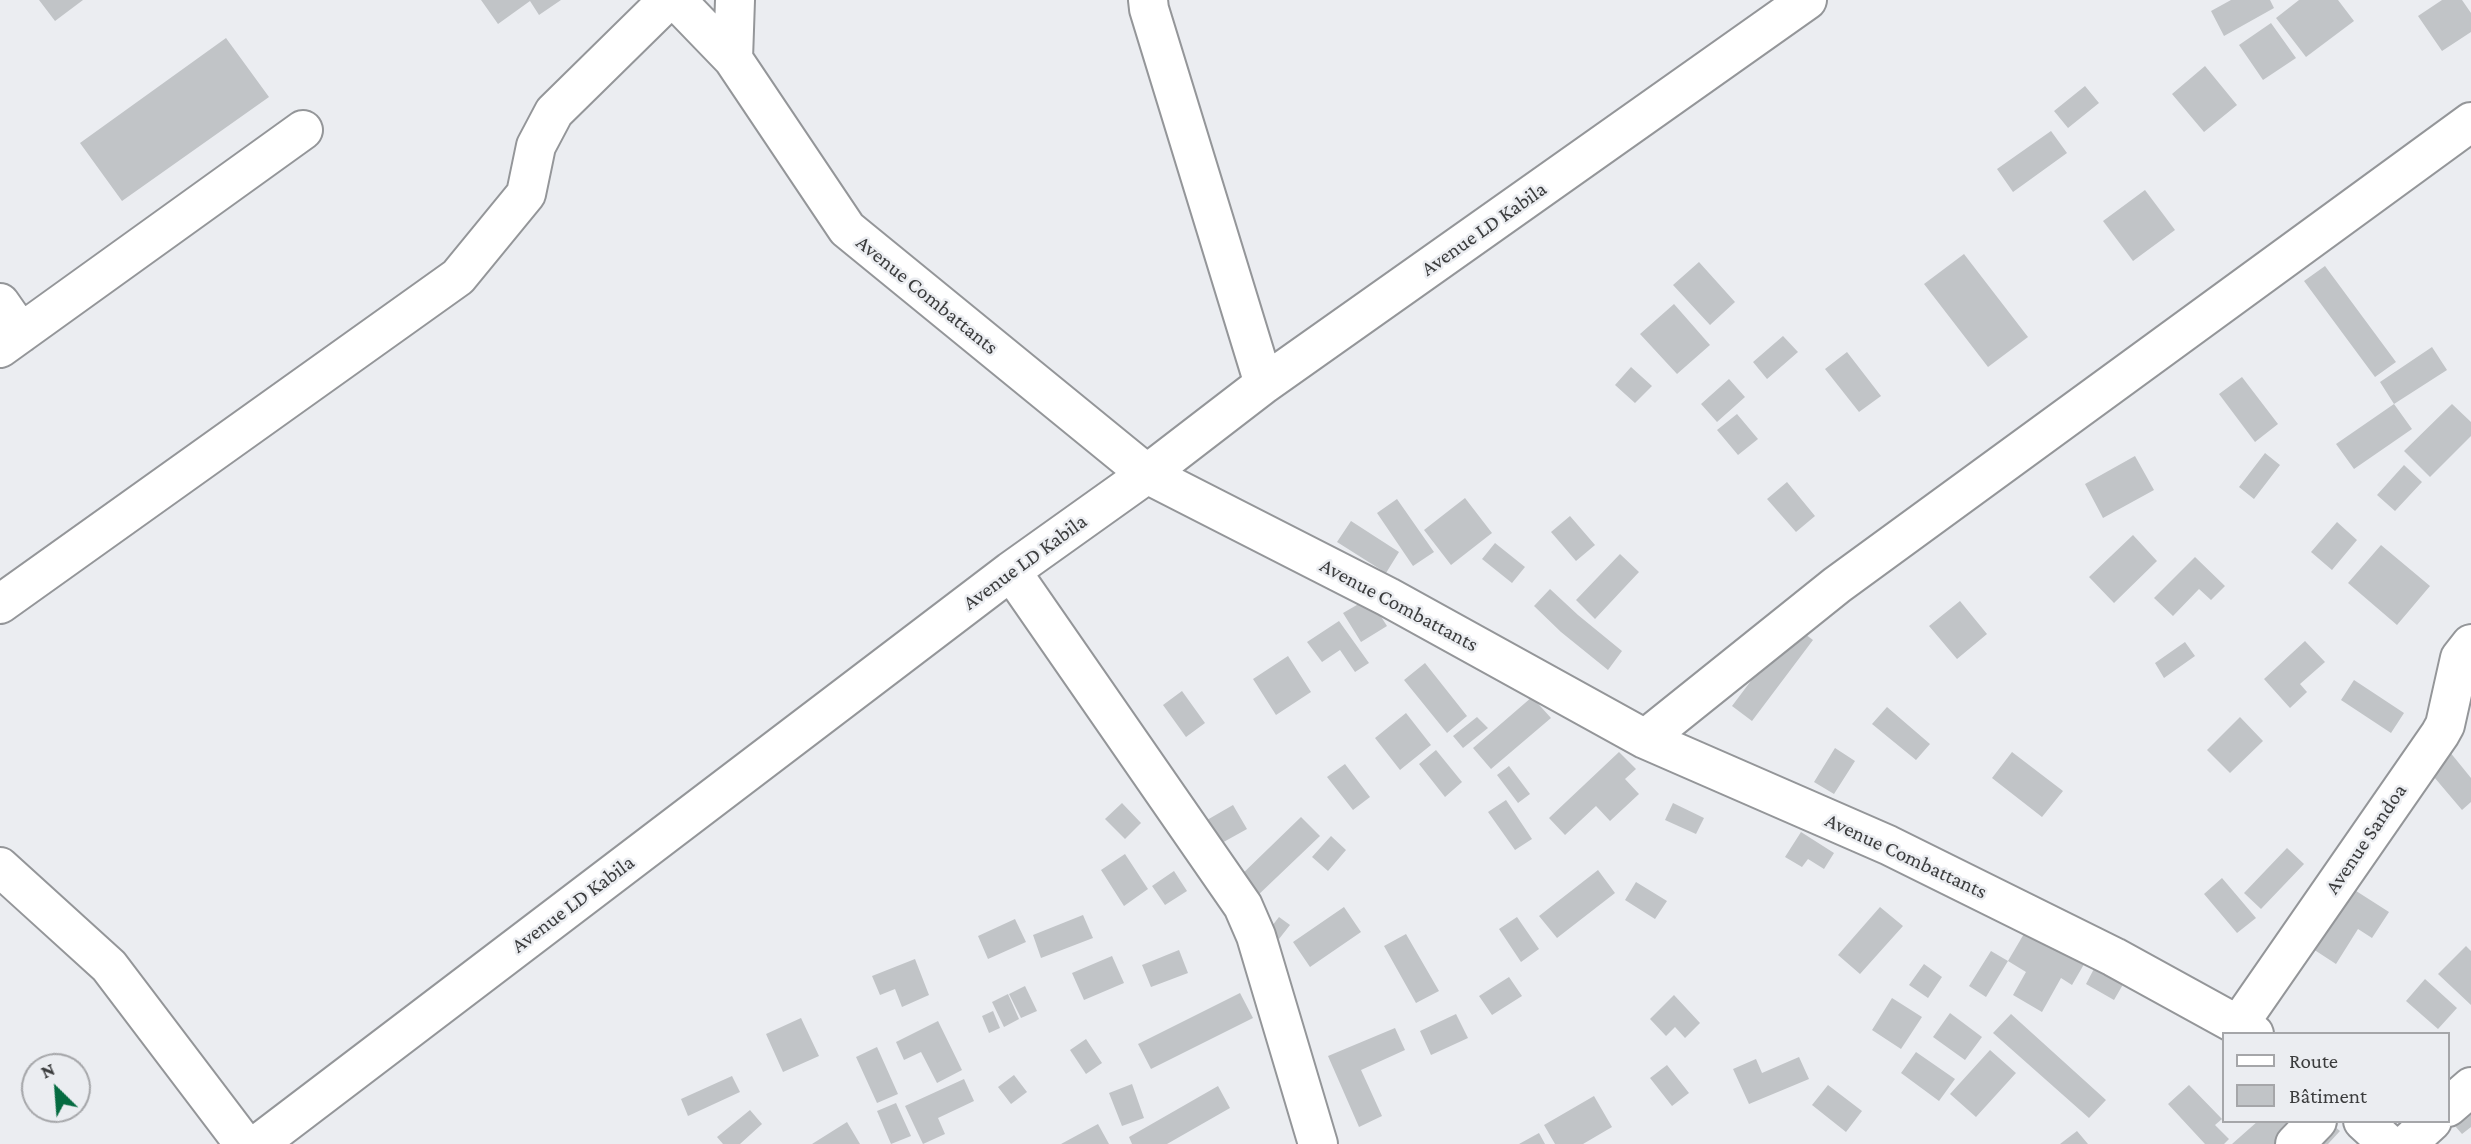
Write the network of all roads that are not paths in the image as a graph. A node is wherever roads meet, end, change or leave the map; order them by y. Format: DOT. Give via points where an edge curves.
graph roads {
  1 [pos="668,0"];
  2 [pos="676,0"];
  3 [pos="735,0"];
  4 [pos="1807,0"];
  5 [pos="1146,3"];
  6 [pos="733,59"];
  7 [pos="2471,122"];
  8 [pos="303,130"];
  9 [pos="7,328"];
  10 [pos="1264,384"];
  11 [pos="1147,474"];
  12 [pos="1011,571"];
  13 [pos="0,604"];
  14 [pos="2471,644"];
  15 [pos="1645,739"];
  16 [pos="0,867"];
  17 [pos="2247,1029"];
  18 [pos="2471,1087"];
  19 [pos="2450,1105"];
  20 [pos="2315,1123"];
  21 [pos="2365,1123"];
  22 [pos="2430,1123"];
  23 [pos="244,1144"];
  24 [pos="258,1144"];
  25 [pos="1318,1144"];
  26 [pos="2295,1144"];
  27 [pos="2388,1144"];
  28 [pos="2407,1144"];
  1 -- 13 [label="street" via="554,113 536,146 527,194 458,277"];
  2 -- 6 [label="street, Avenue Combattants"];
  3 -- 6 [label="street"];
  4 -- 10 [label="street, Avenue LD Kabila"];
  5 -- 10 [label="street"];
  6 -- 11 [label="street, Avenue Combattants" via="847,229"];
  7 -- 15 [label="street" via="1837,585"];
  8 -- 9 [label="street"];
  10 -- 11 [label="street, Avenue LD Kabila"];
  11 -- 12 [label="street, Avenue LD Kabila"];
  11 -- 15 [label="street, Avenue Combattants" via="1388,597"];
  12 -- 24 [label="street, Avenue LD Kabila"];
  12 -- 25 [label="street" via="1243,906"];
  14 -- 17 [label="street, Avenue Sandoa" via="2460,658 2440,734"];
  15 -- 17 [label="street, Avenue Combattants" via="1888,845"];
  16 -- 23 [label="street" via="108,966"];
  18 -- 19 [label="street"];
  20 -- 26 [label="street"];
  21 -- 27 [label="street"];
  22 -- 28 [label="street"];
}
